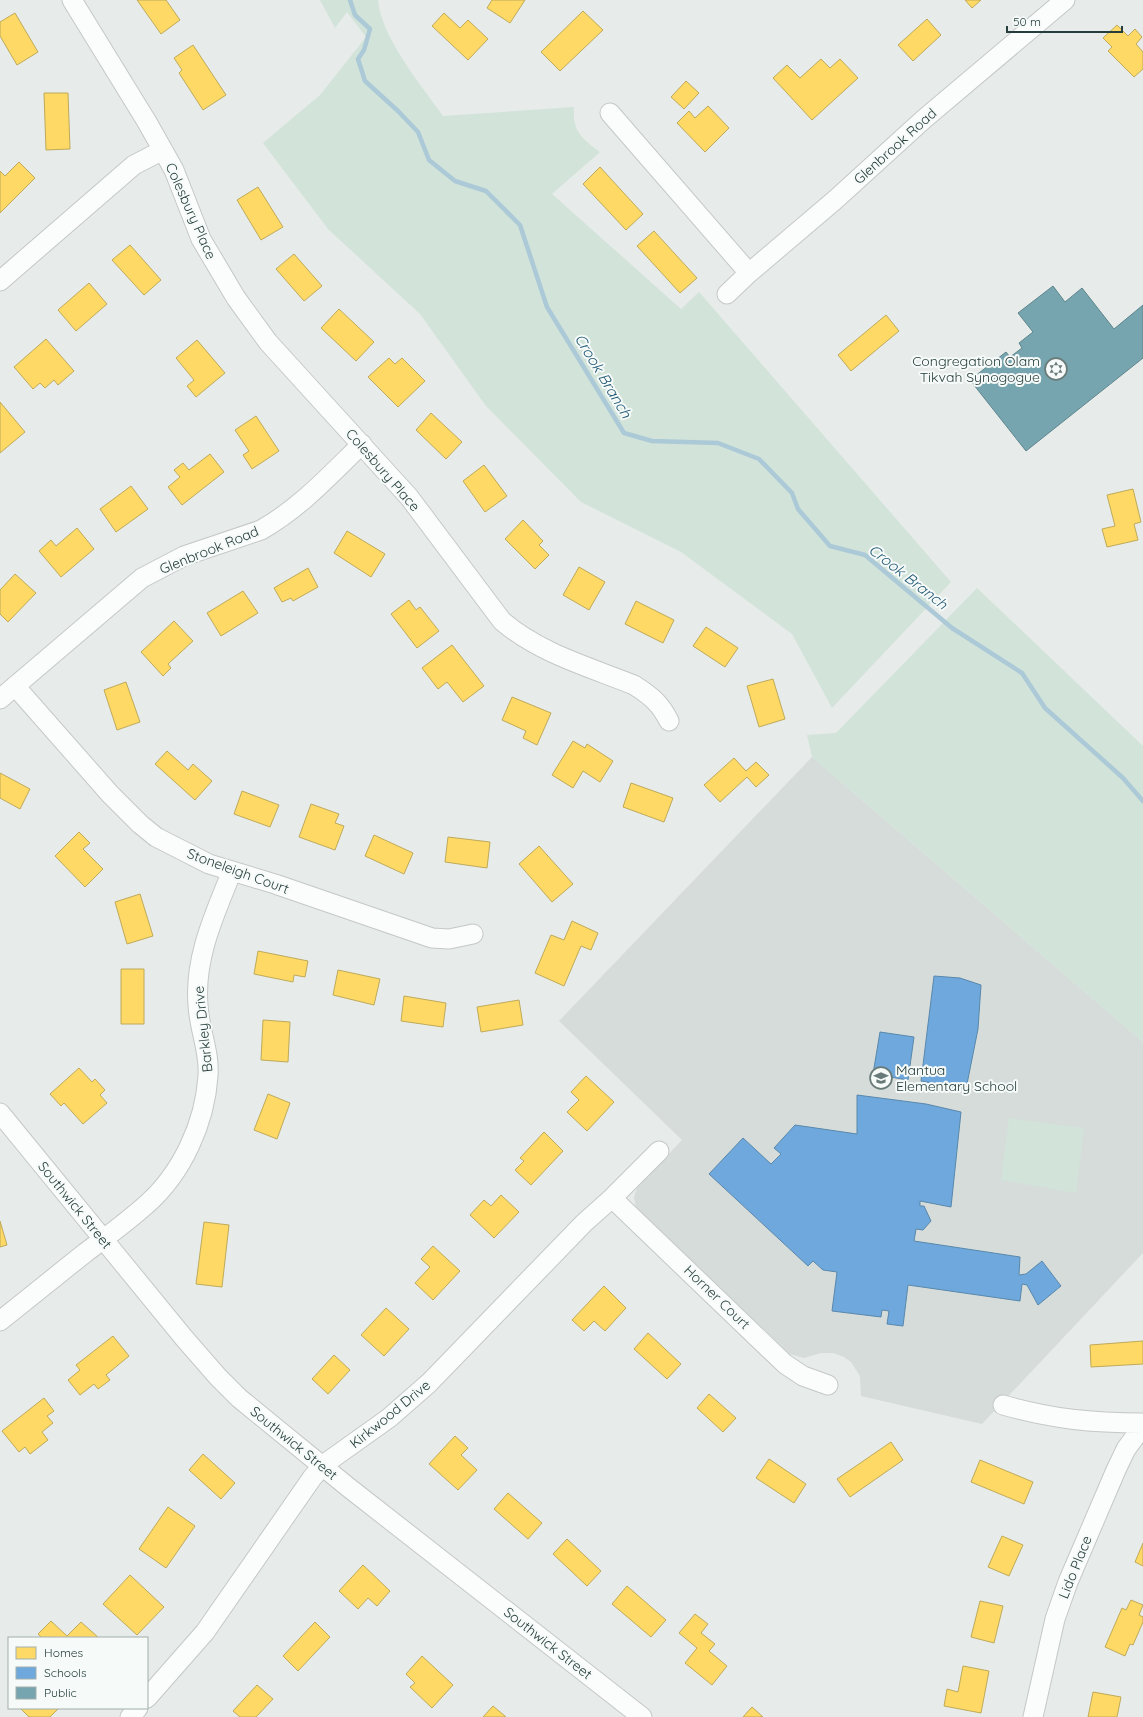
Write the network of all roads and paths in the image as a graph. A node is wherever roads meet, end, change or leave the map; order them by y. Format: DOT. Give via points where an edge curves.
graph roads {
  1 [pos="72,0"];
  2 [pos="1065,0"];
  3 [pos="610,113"];
  4 [pos="163,150"];
  5 [pos="749,273"];
  6 [pos="0,281"];
  7 [pos="727,294"];
  8 [pos="362,444"];
  9 [pos="15,686"];
  10 [pos="0,699"];
  11 [pos="669,721"];
  12 [pos="232,871"];
  13 [pos="473,934"];
  14 [pos="0,1113"];
  15 [pos="659,1151"];
  16 [pos="612,1198"];
  17 [pos="104,1239"];
  18 [pos="0,1321"];
  19 [pos="828,1385"];
  20 [pos="1002,1405"];
  21 [pos="1143,1423"];
  22 [pos="1143,1426"];
  23 [pos="323,1465"];
  24 [pos="148,1697"];
  25 [pos="137,1709"];
  26 [pos="130,1717"];
  27 [pos="642,1717"];
  28 [pos="1033,1717"];
  1 -- 4 [label="street, Colesbury Place"];
  2 -- 5 [label="street, Glenbrook Road" via="924,119 835,200"];
  3 -- 5 [label="street"];
  4 -- 6 [label="street, Colesbury Place" via="134,165"];
  4 -- 8 [label="street, Colesbury Place" via="179,180 201,239 236,298 268,342"];
  5 -- 7 [label="street, Glenbrook Road"];
  8 -- 9 [label="street, Glenbrook Road" via="300,503 261,530 184,556 142,578"];
  8 -- 11 [label="street, Colesbury Place" via="409,497 502,621 517,634 538,646 634,686 661,705"];
  9 -- 10 [label="street, Glenbrook Road"];
  9 -- 12 [label="street, Stoneleigh Court" via="110,794 140,824 173,847 209,864"];
  12 -- 13 [label="street, Stoneleigh Court" via="432,938 449,940"];
  12 -- 17 [label="street, Barkley Drive" via="209,929 198,974 198,1007 208,1074 201,1118 185,1153 163,1187 148,1203"];
  14 -- 17 [label="street, Southwick Street"];
  15 -- 16 [label="street, Kirkwood Drive"];
  16 -- 19 [label="street, Horner Court" via="785,1364 803,1376"];
  16 -- 23 [label="street, Kirkwood Drive" via="584,1222 429,1383 389,1418"];
  17 -- 18 [label="street, Barkley Drive"];
  17 -- 23 [label="street, Southwick Street" via="218,1378 270,1424"];
  20 -- 21 [label="street" via="1061,1419 1097,1423"];
  22 -- 28 [label="street, Lido Place" via="1126,1449 1068,1582 1055,1619"];
  23 -- 24 [label="street, Kirkwood Drive" via="205,1632"];
  23 -- 27 [label="street, Southwick Street"];
  25 -- 26 [label="street"];
}
